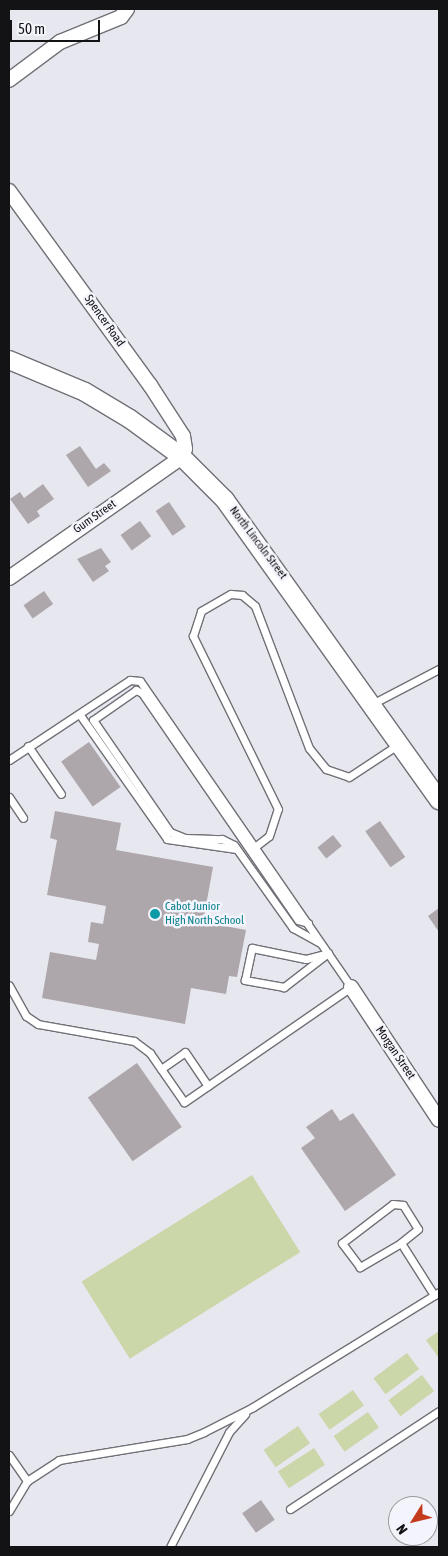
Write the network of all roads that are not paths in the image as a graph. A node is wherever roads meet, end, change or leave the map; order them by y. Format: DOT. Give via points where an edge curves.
graph roads {
  1 [pos="130,9"];
  2 [pos="9,80"];
  3 [pos="9,191"];
  4 [pos="9,360"];
  5 [pos="182,457"];
  6 [pos="9,578"];
  7 [pos="439,669"];
  8 [pos="372,704"];
  9 [pos="80,715"];
  10 [pos="400,744"];
  11 [pos="28,746"];
  12 [pos="9,760"];
  13 [pos="61,794"];
  14 [pos="9,798"];
  15 [pos="439,800"];
  16 [pos="23,818"];
  17 [pos="256,846"];
  18 [pos="240,850"];
  19 [pos="308,924"];
  20 [pos="322,943"];
  21 [pos="328,953"];
  22 [pos="9,985"];
  23 [pos="351,987"];
  24 [pos="161,1069"];
  25 [pos="208,1086"];
  26 [pos="439,1120"];
  27 [pos="401,1243"];
  28 [pos="437,1294"];
  29 [pos="253,1407"];
  30 [pos="439,1411"];
  31 [pos="9,1455"];
  32 [pos="27,1482"];
  33 [pos="290,1509"];
  34 [pos="9,1511"];
  35 [pos="170,1547"];
  1 -- 2 [label="street" via="60,42"];
  3 -- 5 [label="street, Spencer Road" via="183,436"];
  4 -- 5 [label="street, North Lincoln Street" via="85,392"];
  5 -- 6 [label="street, Gum Street"];
  5 -- 8 [label="street, North Lincoln Street" via="225,500 265,551"];
  7 -- 8 [label="lane"];
  8 -- 10 [label="street, North Lincoln Street"];
  9 -- 11 [label="lane"];
  9 -- 17 [label="lane" via="130,680 140,681"];
  9 -- 18 [label="lane" via="167,839"];
  10 -- 15 [label="street, North Lincoln Street"];
  10 -- 17 [label="lane" via="349,777 326,770 309,748 255,606 242,594 231,594 201,611 193,636 278,809 269,836"];
  11 -- 12 [label="lane"];
  11 -- 13 [label="lane"];
  14 -- 16 [label="lane"];
  17 -- 19 [label="lane"];
  18 -- 19 [label="lane" via="222,838 185,838 170,832 93,720 136,690 142,693 298,920"];
  18 -- 20 [label="lane" via="293,928"];
  19 -- 20 [label="lane"];
  20 -- 21 [label="lane"];
  21 -- 21 [label="lane" via="306,959 252,948 245,980 284,988"];
  21 -- 23 [label="lane"];
  22 -- 24 [label="lane" via="26,1016 38,1024 134,1041"];
  23 -- 25 [label="lane"];
  23 -- 26 [label="street, Morgan Street"];
  24 -- 25 [label="lane" via="184,1102"];
  24 -- 25 [label="lane" via="184,1052"];
  27 -- 27 [label="lane" via="418,1229 398,1203 342,1243 360,1267"];
  27 -- 28 [label="lane"];
  28 -- 29 [label="lane"];
  29 -- 32 [label="lane" via="187,1439 59,1460"];
  29 -- 35 [label="lane" via="229,1432"];
  30 -- 33 [label="lane"];
  31 -- 32 [label="lane"];
  32 -- 34 [label="lane"];
}
